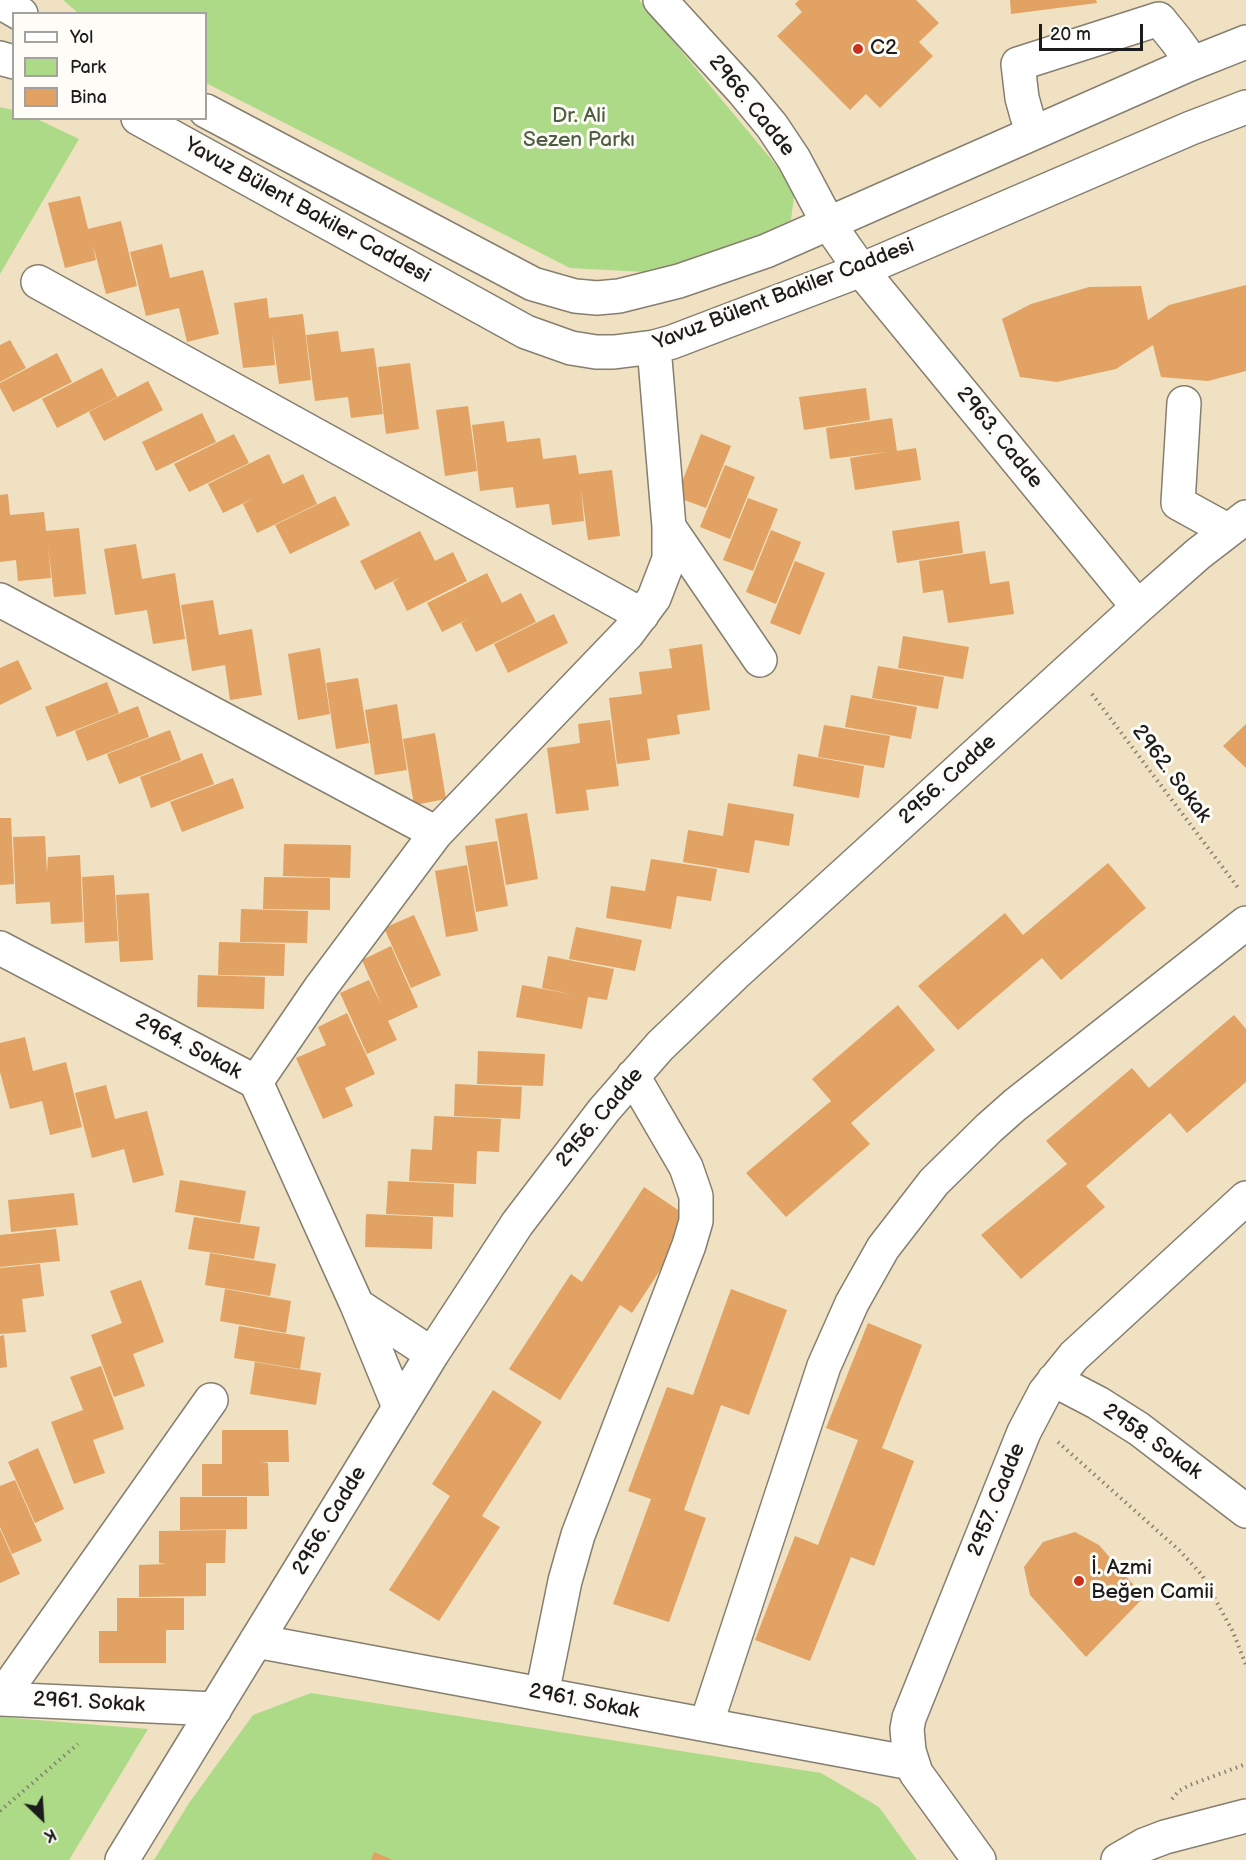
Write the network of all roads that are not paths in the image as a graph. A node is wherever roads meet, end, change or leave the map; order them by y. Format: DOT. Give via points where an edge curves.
graph roads {
  1 [pos="660,0"];
  2 [pos="0,2"];
  3 [pos="18,12"];
  4 [pos="1246,42"];
  5 [pos="1188,65"];
  6 [pos="1246,107"];
  7 [pos="207,112"];
  8 [pos="142,120"];
  9 [pos="1035,132"];
  10 [pos="828,223"];
  11 [pos="861,270"];
  12 [pos="38,282"];
  13 [pos="654,347"];
  14 [pos="1184,403"];
  15 [pos="1237,524"];
  16 [pos="669,527"];
  17 [pos="0,600"];
  18 [pos="1138,607"];
  19 [pos="642,615"];
  20 [pos="760,660"];
  21 [pos="435,833"];
  22 [pos="1246,923"];
  23 [pos="0,948"];
  24 [pos="633,1076"];
  25 [pos="256,1082"];
  26 [pos="1246,1198"];
  27 [pos="357,1305"];
  28 [pos="432,1354"];
  29 [pos="1054,1380"];
  30 [pos="211,1400"];
  31 [pos="399,1407"];
  32 [pos="1246,1511"];
  33 [pos="256,1641"];
  34 [pos="542,1694"];
  35 [pos="0,1699"];
  36 [pos="215,1709"];
  37 [pos="706,1725"];
  38 [pos="911,1762"];
  39 [pos="1246,1816"];
  40 [pos="122,1860"];
  41 [pos="979,1860"];
  42 [pos="1118,1860"];
  1 -- 10 [label="street, 2966. Cadde" via="772,126"];
  2 -- 3 [label="street"];
  4 -- 5 [label="street, Yavuz Bülent Bakiler Caddesi"];
  5 -- 9 [label="street, Yavuz Bülent Bakiler Caddesi"];
  5 -- 9 [label="street" via="1180,45 1159,19 1018,64 1022,98"];
  6 -- 11 [label="street, Yavuz Bülent Bakiler Caddesi"];
  7 -- 10 [label="street, Yavuz Bülent Bakiler Caddesi" via="533,284 575,296 619,296 680,281 766,251"];
  8 -- 13 [label="street, Yavuz Bülent Bakiler Caddesi" via="526,332 571,348 596,352"];
  9 -- 10 [label="street, Yavuz Bülent Bakiler Caddesi"];
  10 -- 11 [label="street, 2966. Cadde"];
  11 -- 13 [label="street, Yavuz Bülent Bakiler Caddesi"];
  11 -- 18 [label="street, 2963. Cadde"];
  12 -- 19 [label="street"];
  13 -- 16 [label="street"];
  14 -- 15 [label="street" via="1178,503"];
  15 -- 18 [label="street, 2956. Cadde"];
  16 -- 19 [label="street" via="669,559 663,579"];
  16 -- 20 [label="street"];
  17 -- 21 [label="street"];
  18 -- 24 [label="street, 2956. Cadde" via="696,1009"];
  19 -- 21 [label="street"];
  21 -- 25 [label="street"];
  22 -- 37 [label="street" via="989,1128 934,1182 883,1248 852,1303 824,1366"];
  23 -- 25 [label="street, 2964. Sokak"];
  24 -- 28 [label="street, 2956. Cadde" via="517,1224"];
  24 -- 34 [label="street" via="686,1167 696,1196 696,1221 578,1535"];
  25 -- 27 [label="street, 2964. Sokak"];
  26 -- 29 [label="street, 2957. Cadde" via="1074,1356"];
  27 -- 28 [label="street"];
  27 -- 31 [label="street, 2964. Sokak"];
  28 -- 31 [label="street, 2956. Cadde"];
  29 -- 32 [label="street, 2958. Sokak" via="1139,1429"];
  29 -- 38 [label="street, 2957. Cadde" via="1030,1417 909,1718"];
  30 -- 35 [label="street"];
  31 -- 33 [label="street, 2956. Cadde"];
  33 -- 34 [label="street, 2961. Sokak"];
  33 -- 36 [label="street, 2956. Cadde"];
  34 -- 37 [label="street, 2961. Sokak"];
  35 -- 36 [label="street, 2961. Sokak"];
  36 -- 40 [label="street, 2956. Cadde"];
  37 -- 38 [label="street, 2961. Sokak"];
  38 -- 41 [label="street, 2957. Cadde" via="921,1783"];
  39 -- 42 [label="street" via="1165,1837"];
}
